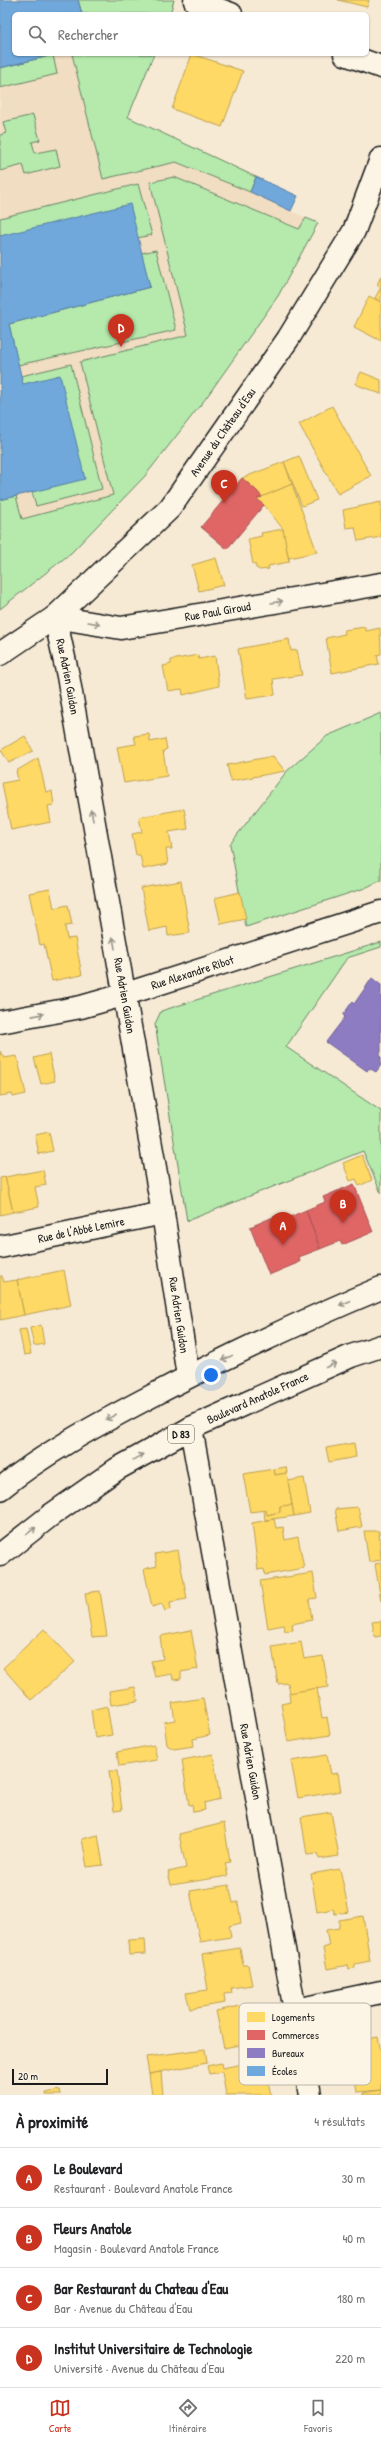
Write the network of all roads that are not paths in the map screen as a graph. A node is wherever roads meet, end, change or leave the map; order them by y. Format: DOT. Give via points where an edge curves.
graph roads {
  1 [pos="195,1"];
  2 [pos="226,12"];
  3 [pos="351,56"];
  4 [pos="381,66"];
  5 [pos="381,159"];
  6 [pos="381,584"];
  7 [pos="55,617"];
  8 [pos="0,654"];
  9 [pos="381,912"];
  10 [pos="123,995"];
  11 [pos="0,1022"];
  12 [pos="163,1213"];
  13 [pos="0,1247"];
  14 [pos="381,1288"];
  15 [pos="381,1346"];
  16 [pos="188,1376"];
  17 [pos="191,1428"];
  18 [pos="0,1489"];
  19 [pos="0,1555"];
  20 [pos="381,1992"];
  21 [pos="295,2003"];
  22 [pos="329,2003"];
  23 [pos="308,2085"];
  24 [pos="310,2095"];
  1 -- 2 [label="street"];
  3 -- 4 [label="street"];
  5 -- 7 [label="street, Avenue du Château d'Eau" via="350,238 288,339 170,508"];
  7 -- 6 [label="street, Rue Paul Giroud, one-way" via="121,628"];
  7 -- 8 [label="street, Avenue du Château d'Eau"];
  10 -- 7 [label="street, Rue Adrien Guidon, one-way"];
  9 -- 10 [label="street, Rue Alexandre Ribot"];
  11 -- 10 [label="street, Rue Alexandre Ribot, one-way" via="82,1007"];
  10 -- 12 [label="street, Rue Adrien Guidon"];
  12 -- 13 [label="street, Rue de l'Abbé Lemire"];
  12 -- 16 [label="street, Rue Adrien Guidon"];
  14 -- 16 [label="street, one-way" via="314,1316"];
  17 -- 15 [label="street, Boulevard Anatole France / D 83, one-way" via="351,1356"];
  16 -- 18 [label="street, one-way" via="91,1428"];
  19 -- 17 [label="street, Boulevard Anatole France / D 83, one-way" via="51,1515 117,1469"];
  17 -- 21 [label="street, Rue Adrien Guidon"];
  20 -- 22 [label="street"];
  23 -- 24 [label="street, Rue Adrien Guidon"];
}
